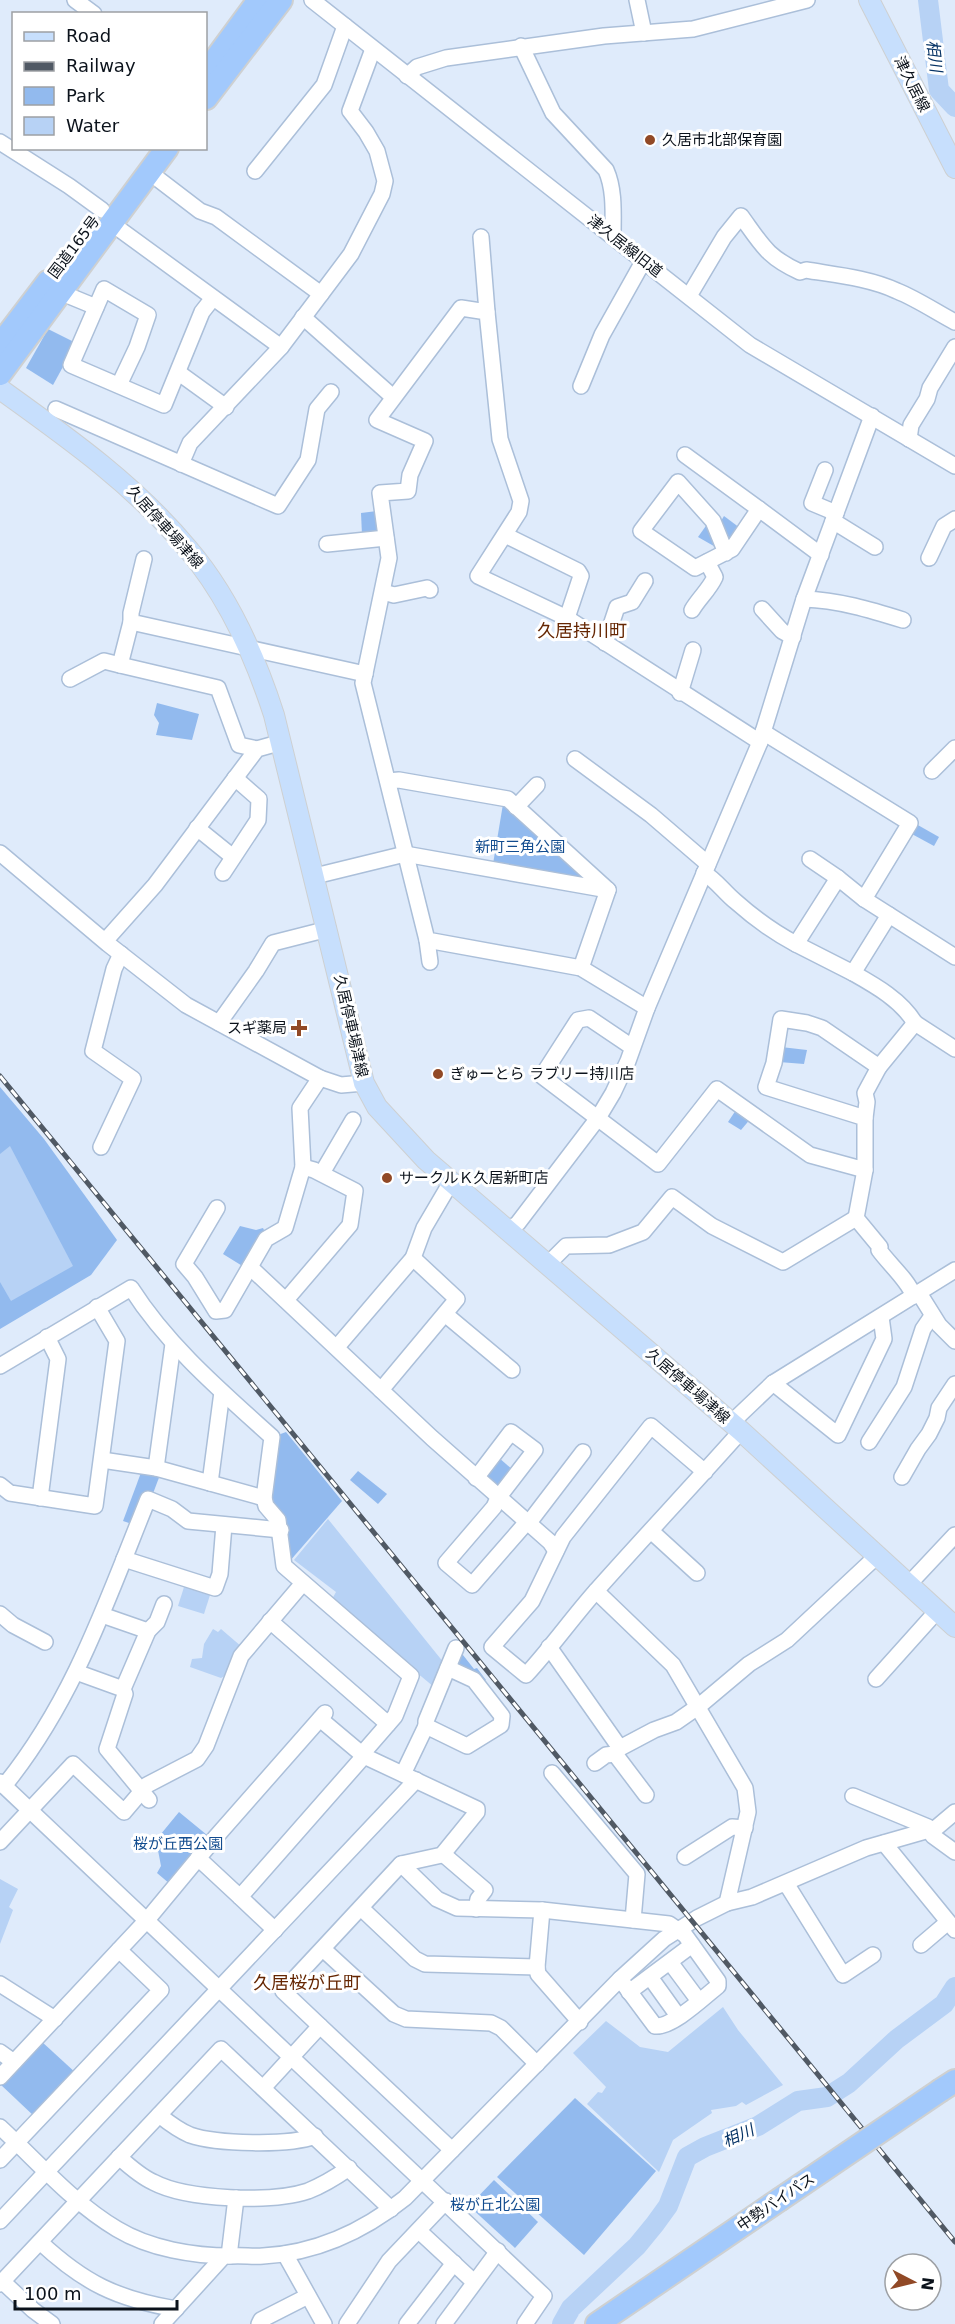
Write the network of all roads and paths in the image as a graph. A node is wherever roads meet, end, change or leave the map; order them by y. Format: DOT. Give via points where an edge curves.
graph roads {
  1 [pos="75,0"];
  2 [pos="259,0"];
  3 [pos="281,0"];
  4 [pos="312,0"];
  5 [pos="637,0"];
  6 [pos="807,0"];
  7 [pos="869,0"];
  8 [pos="91,12"];
  9 [pos="345,27"];
  10 [pos="644,33"];
  11 [pos="521,46"];
  12 [pos="373,49"];
  13 [pos="207,71"];
  14 [pos="407,76"];
  15 [pos="207,97"];
  16 [pos="13,150"];
  17 [pos="147,150"];
  18 [pos="166,150"];
  19 [pos="955,168"];
  20 [pos="255,171"];
  21 [pos="149,172"];
  22 [pos="107,216"];
  23 [pos="613,236"];
  24 [pos="481,237"];
  25 [pos="644,260"];
  26 [pos="64,287"];
  27 [pos="321,294"];
  28 [pos="689,296"];
  29 [pos="213,297"];
  30 [pos="96,307"];
  31 [pos="488,312"];
  32 [pos="303,317"];
  33 [pos="955,322"];
  34 [pos="0,345"];
  35 [pos="281,347"];
  36 [pos="955,347"];
  37 [pos="179,373"];
  38 [pos="0,374"];
  39 [pos="119,385"];
  40 [pos="581,386"];
  41 [pos="0,388"];
  42 [pos="331,392"];
  43 [pos="393,397"];
  44 [pos="226,407"];
  45 [pos="56,409"];
  46 [pos="872,416"];
  47 [pos="909,439"];
  48 [pos="685,455"];
  49 [pos="181,464"];
  50 [pos="955,466"];
  51 [pos="825,470"];
  52 [pos="759,509"];
  53 [pos="834,517"];
  54 [pos="955,519"];
  55 [pos="505,535"];
  56 [pos="386,538"];
  57 [pos="327,544"];
  58 [pos="875,547"];
  59 [pos="726,553"];
  60 [pos="821,555"];
  61 [pos="929,558"];
  62 [pos="144,559"];
  63 [pos="707,562"];
  64 [pos="645,581"];
  65 [pos="430,590"];
  66 [pos="383,592"];
  67 [pos="804,599"];
  68 [pos="762,609"];
  69 [pos="692,610"];
  70 [pos="567,618"];
  71 [pos="903,620"];
  72 [pos="131,622"];
  73 [pos="793,637"];
  74 [pos="605,643"];
  75 [pos="249,648"];
  76 [pos="693,650"];
  77 [pos="120,665"];
  78 [pos="365,674"];
  79 [pos="70,679"];
  80 [pos="681,693"];
  81 [pos="761,737"];
  82 [pos="282,742"];
  83 [pos="955,748"];
  84 [pos="257,749"];
  85 [pos="575,759"];
  86 [pos="932,771"];
  87 [pos="235,778"];
  88 [pos="388,781"];
  89 [pos="537,785"];
  90 [pos="516,807"];
  91 [pos="197,828"];
  92 [pos="405,854"];
  93 [pos="233,857"];
  94 [pos="2,858"];
  95 [pos="810,859"];
  96 [pos="706,868"];
  97 [pos="223,873"];
  98 [pos="315,876"];
  99 [pos="838,878"];
  100 [pos="608,890"];
  101 [pos="864,898"];
  102 [pos="889,915"];
  103 [pos="328,929"];
  104 [pos="106,940"];
  105 [pos="427,940"];
  106 [pos="796,944"];
  107 [pos="121,954"];
  108 [pos="955,957"];
  109 [pos="430,962"];
  110 [pos="581,968"];
  111 [pos="853,973"];
  112 [pos="647,1008"];
  113 [pos="219,1023"];
  114 [pos="915,1023"];
  115 [pos="632,1047"];
  116 [pos="955,1049"];
  117 [pos="879,1067"];
  118 [pos="320,1078"];
  119 [pos="364,1083"];
  120 [pos="598,1118"];
  121 [pos="865,1118"];
  122 [pos="353,1120"];
  123 [pos="101,1148"];
  124 [pos="303,1167"];
  125 [pos="865,1170"];
  126 [pos="322,1173"];
  127 [pos="451,1182"];
  128 [pos="217,1208"];
  129 [pos="856,1218"];
  130 [pos="508,1231"];
  131 [pos="412,1258"];
  132 [pos="547,1265"];
  133 [pos="250,1267"];
  134 [pos="955,1270"];
  135 [pos="916,1294"];
  136 [pos="286,1300"];
  137 [pos="97,1307"];
  138 [pos="444,1314"];
  139 [pos="932,1316"];
  140 [pos="881,1317"];
  141 [pos="47,1337"];
  142 [pos="955,1341"];
  143 [pos="173,1344"];
  144 [pos="337,1347"];
  145 [pos="0,1369"];
  146 [pos="512,1370"];
  147 [pos="773,1383"];
  148 [pos="955,1384"];
  149 [pos="381,1390"];
  150 [pos="222,1392"];
  151 [pos="736,1427"];
  152 [pos="868,1442"];
  153 [pos="583,1452"];
  154 [pos="102,1460"];
  155 [pos="156,1468"];
  156 [pos="705,1472"];
  157 [pos="902,1477"];
  158 [pos="476,1478"];
  159 [pos="210,1483"];
  160 [pos="0,1485"];
  161 [pos="40,1498"];
  162 [pos="264,1498"];
  163 [pos="498,1498"];
  164 [pos="526,1523"];
  165 [pos="224,1525"];
  166 [pos="281,1530"];
  167 [pos="651,1531"];
  168 [pos="955,1535"];
  169 [pos="556,1551"];
  170 [pos="878,1556"];
  171 [pos="124,1559"];
  172 [pos="697,1573"];
  173 [pos="303,1583"];
  174 [pos="909,1584"];
  175 [pos="596,1591"];
  176 [pos="164,1604"];
  177 [pos="938,1611"];
  178 [pos="0,1614"];
  179 [pos="102,1615"];
  180 [pos="270,1622"];
  181 [pos="955,1627"];
  182 [pos="148,1631"];
  183 [pos="45,1642"];
  184 [pos="549,1647"];
  185 [pos="456,1648"];
  186 [pos="448,1668"];
  187 [pos="76,1672"];
  188 [pos="876,1679"];
  189 [pos="123,1689"];
  190 [pos="605,1697"];
  191 [pos="592,1706"];
  192 [pos="699,1706"];
  193 [pos="388,1724"];
  194 [pos="426,1726"];
  195 [pos="617,1751"];
  196 [pos="363,1755"];
  197 [pos="595,1763"];
  198 [pos="552,1773"];
  199 [pos="409,1777"];
  200 [pos="2,1784"];
  201 [pos="646,1795"];
  202 [pos="145,1796"];
  203 [pos="853,1796"];
  204 [pos="30,1811"];
  205 [pos="955,1812"];
  206 [pos="745,1828"];
  207 [pos="931,1830"];
  208 [pos="0,1842"];
  209 [pos="884,1843"];
  210 [pos="955,1852"];
  211 [pos="443,1854"];
  212 [pos="685,1857"];
  213 [pos="198,1858"];
  214 [pos="401,1864"];
  215 [pos="784,1884"];
  216 [pos="240,1897"];
  217 [pos="727,1903"];
  218 [pos="361,1908"];
  219 [pos="476,1909"];
  220 [pos="542,1910"];
  221 [pos="147,1920"];
  222 [pos="633,1920"];
  223 [pos="952,1926"];
  224 [pos="275,1930"];
  225 [pos="678,1930"];
  226 [pos="658,1943"];
  227 [pos="692,1945"];
  228 [pos="921,1945"];
  229 [pos="322,1949"];
  230 [pos="119,1950"];
  231 [pos="873,1955"];
  232 [pos="640,1960"];
  233 [pos="671,1961"];
  234 [pos="537,1967"];
  235 [pos="651,1976"];
  236 [pos="0,1984"];
  237 [pos="625,1985"];
  238 [pos="218,1988"];
  239 [pos="699,2001"];
  240 [pos="678,2016"];
  241 [pos="55,2019"];
  242 [pos="580,2022"];
  243 [pos="320,2026"];
  244 [pos="0,2052"];
  245 [pos="291,2057"];
  246 [pos="14,2062"];
  247 [pos="537,2064"];
  248 [pos="0,2077"];
  249 [pos="948,2085"];
  250 [pos="262,2088"];
  251 [pos="159,2115"];
  252 [pos="0,2127"];
  253 [pos="315,2136"];
  254 [pos="17,2143"];
  255 [pos="452,2150"];
  256 [pos="119,2157"];
  257 [pos="0,2160"];
  258 [pos="349,2168"];
  259 [pos="47,2172"];
  260 [pos="423,2181"];
  261 [pos="236,2198"];
  262 [pos="78,2201"];
  263 [pos="446,2202"];
  264 [pos="392,2209"];
  265 [pos="0,2221"];
  266 [pos="419,2231"];
  267 [pos="40,2242"];
  268 [pos="498,2251"];
  269 [pos="285,2254"];
  270 [pos="226,2256"];
  271 [pos="454,2263"];
  272 [pos="474,2282"];
  273 [pos="1,2283"];
  274 [pos="308,2296"];
  275 [pos="176,2309"];
  276 [pos="52,2324"];
  277 [pos="162,2324"];
  278 [pos="259,2324"];
  279 [pos="324,2324"];
  280 [pos="347,2324"];
  281 [pos="407,2324"];
  282 [pos="444,2324"];
  283 [pos="525,2324"];
  284 [pos="597,2324"];
  1 -- 8 [label="street"];
  2 -- 13 [label="highway"];
  3 -- 15 [label="highway"];
  4 -- 9 [label="street, 津久居線旧道"];
  5 -- 10 [label="street"];
  6 -- 10 [label="street" via="709,26"];
  7 -- 19 [label="main road, 津久居線"];
  9 -- 12 [label="street, 津久居線旧道"];
  9 -- 20 [label="street" via="320,90"];
  10 -- 11 [label="street"];
  11 -- 14 [label="street" via="428,62"];
  11 -- 23 [label="street" via="553,113 606,170"];
  12 -- 14 [label="street, 津久居線旧道"];
  12 -- 27 [label="street" via="350,111 377,151 384,188 351,254"];
  14 -- 23 [label="street, 津久居線旧道"];
  16 -- 22 [label="street"];
  17 -- 22 [label="highway, 国道165号"];
  18 -- 21 [label="highway, 国道165号"];
  21 -- 22 [label="highway, 国道165号"];
  21 -- 27 [label="street"];
  22 -- 26 [label="highway, 国道165号"];
  22 -- 29 [label="street"];
  22 -- 34 [label="highway, 国道165号"];
  23 -- 25 [label="street, 津久居線旧道"];
  24 -- 31 [label="street"];
  25 -- 28 [label="street, 津久居線旧道"];
  25 -- 40 [label="street" via="602,335"];
  26 -- 30 [label="street"];
  26 -- 38 [label="highway, 国道165号"];
  26 -- 41 [label="street, 国道165号" via="49,320"];
  27 -- 32 [label="street"];
  28 -- 33 [label="street" via="741,216 766,252 800,273 806,270 881,285"];
  28 -- 46 [label="street, 津久居線旧道" via="750,345"];
  29 -- 35 [label="street"];
  29 -- 37 [label="street" via="202,312"];
  30 -- 39 [label="street" via="71,365"];
  30 -- 39 [label="street" via="104,289 148,315"];
  31 -- 43 [label="street" via="461,308"];
  31 -- 55 [label="street" via="500,439 521,501"];
  32 -- 35 [label="street"];
  32 -- 43 [label="street"];
  35 -- 44 [label="street"];
  36 -- 47 [label="street" via="930,388"];
  37 -- 39 [label="street" via="164,405"];
  37 -- 44 [label="street"];
  41 -- 75 [label="main road, 久居停車場津線" via="112,473 153,511 212,581"];
  42 -- 49 [label="street" via="317,409 308,460 278,506"];
  43 -- 56 [label="street" via="377,420 425,441 408,490 380,493"];
  44 -- 49 [label="street" via="190,443"];
  45 -- 49 [label="street"];
  46 -- 47 [label="street, 津久居線旧道"];
  46 -- 53 [label="street"];
  47 -- 50 [label="street, 津久居線旧道"];
  48 -- 52 [label="street"];
  51 -- 53 [label="street" via="812,503"];
  52 -- 59 [label="street"];
  52 -- 60 [label="street"];
  53 -- 58 [label="street"];
  53 -- 60 [label="street"];
  54 -- 61 [label="street" via="944,526"];
  55 -- 70 [label="street" via="588,579"];
  55 -- 70 [label="street" via="478,576"];
  56 -- 57 [label="street"];
  56 -- 66 [label="street" via="389,558"];
  59 -- 63 [label="street"];
  59 -- 63 [label="street" via="713,521 678,482 641,531 695,568"];
  60 -- 67 [label="street"];
  62 -- 72 [label="street"];
  63 -- 69 [label="street" via="715,577"];
  64 -- 74 [label="street" via="633,602 617,607"];
  65 -- 66 [label="street" via="394,596"];
  66 -- 78 [label="street"];
  67 -- 71 [label="street" via="864,608"];
  67 -- 73 [label="street"];
  68 -- 73 [label="street"];
  70 -- 74 [label="street"];
  72 -- 75 [label="street"];
  72 -- 77 [label="street"];
  73 -- 81 [label="street"];
  74 -- 80 [label="street"];
  75 -- 78 [label="street"];
  75 -- 82 [label="main road, 久居停車場津線"];
  76 -- 80 [label="street"];
  77 -- 79 [label="street" via="104,661"];
  77 -- 84 [label="street" via="219,688 239,745"];
  78 -- 88 [label="street" via="363,683"];
  80 -- 81 [label="street"];
  81 -- 96 [label="street"];
  81 -- 101 [label="street" via="910,824"];
  82 -- 84 [label="street"];
  82 -- 98 [label="main road, 久居停車場津線"];
  83 -- 86 [label="street"];
  84 -- 87 [label="street"];
  85 -- 96 [label="street" via="651,815"];
  87 -- 91 [label="street"];
  87 -- 93 [label="street" via="259,799 259,809 253,830"];
  88 -- 90 [label="street" via="508,799"];
  88 -- 92 [label="street"];
  89 -- 90 [label="street"];
  90 -- 100 [label="street"];
  91 -- 93 [label="street"];
  91 -- 104 [label="street" via="155,885"];
  92 -- 98 [label="street"];
  92 -- 100 [label="street"];
  92 -- 105 [label="street"];
  93 -- 97 [label="street"];
  94 -- 104 [label="street"];
  95 -- 99 [label="street"];
  96 -- 106 [label="street" via="748,912"];
  96 -- 112 [label="street"];
  98 -- 103 [label="main road, 久居停車場津線"];
  99 -- 101 [label="street"];
  99 -- 106 [label="street"];
  100 -- 110 [label="street"];
  101 -- 102 [label="street"];
  102 -- 108 [label="street"];
  102 -- 111 [label="street"];
  103 -- 113 [label="street" via="273,943"];
  103 -- 119 [label="main road, 久居停車場津線"];
  104 -- 107 [label="street"];
  105 -- 109 [label="street"];
  105 -- 110 [label="street"];
  106 -- 111 [label="street"];
  107 -- 113 [label="street" via="186,1005"];
  107 -- 123 [label="street" via="93,1050 133,1079"];
  110 -- 112 [label="street"];
  111 -- 114 [label="street" via="891,996"];
  112 -- 115 [label="street"];
  113 -- 118 [label="street"];
  114 -- 116 [label="street"];
  114 -- 117 [label="street"];
  115 -- 120 [label="street" via="613,1094"];
  115 -- 120 [label="street" via="589,1018 578,1020 542,1076"];
  117 -- 121 [label="street" via="865,1093"];
  117 -- 121 [label="street" via="822,1028 781,1019 766,1088"];
  118 -- 119 [label="street" via="341,1085"];
  118 -- 124 [label="street" via="300,1108"];
  119 -- 127 [label="main road, 久居停車場津線" via="393,1127"];
  120 -- 125 [label="street" via="658,1164 717,1089 810,1155"];
  120 -- 130 [label="street"];
  121 -- 125 [label="street"];
  122 -- 126 [label="street"];
  124 -- 126 [label="street"];
  124 -- 133 [label="street" via="285,1228 266,1239"];
  125 -- 129 [label="street"];
  126 -- 136 [label="street" via="355,1191 350,1225"];
  127 -- 130 [label="main road, 久居停車場津線"];
  127 -- 131 [label="street" via="424,1228"];
  128 -- 133 [label="street" via="184,1264 216,1311 225,1310"];
  129 -- 132 [label="street" via="783,1262 712,1226 672,1197 643,1232 609,1245 566,1246"];
  129 -- 135 [label="street"];
  130 -- 132 [label="main road, 久居停車場津線"];
  131 -- 138 [label="street" via="458,1299"];
  131 -- 144 [label="street"];
  132 -- 151 [label="main road, 久居停車場津線"];
  133 -- 136 [label="street"];
  134 -- 135 [label="street"];
  135 -- 139 [label="street"];
  135 -- 140 [label="street"];
  136 -- 144 [label="street"];
  137 -- 141 [label="street"];
  137 -- 143 [label="street" via="131,1288 148,1316"];
  137 -- 154 [label="street" via="117,1341"];
  138 -- 146 [label="street"];
  138 -- 149 [label="street"];
  139 -- 142 [label="street"];
  139 -- 152 [label="street" via="923,1329 904,1387"];
  140 -- 147 [label="street"];
  140 -- 147 [label="street" via="884,1339 838,1435"];
  141 -- 145 [label="street"];
  141 -- 161 [label="street" via="58,1359"];
  143 -- 150 [label="street"];
  143 -- 155 [label="street"];
  144 -- 149 [label="street"];
  147 -- 151 [label="street"];
  148 -- 157 [label="street"];
  149 -- 158 [label="street"];
  150 -- 159 [label="street"];
  150 -- 162 [label="street" via="272,1437"];
  151 -- 156 [label="street"];
  151 -- 170 [label="main road, 久居停車場津線"];
  153 -- 164 [label="street"];
  154 -- 155 [label="street"];
  154 -- 161 [label="street" via="95,1506"];
  155 -- 159 [label="street"];
  156 -- 167 [label="street"];
  156 -- 169 [label="street" via="651,1426"];
  158 -- 163 [label="street"];
  158 -- 163 [label="street" via="511,1432 534,1450"];
  159 -- 162 [label="street"];
  160 -- 161 [label="street" via="10,1493"];
  162 -- 166 [label="street"];
  163 -- 164 [label="street"];
  163 -- 164 [label="street" via="446,1563 472,1585"];
  164 -- 169 [label="street"];
  165 -- 166 [label="street"];
  165 -- 171 [label="street" via="188,1521 148,1499"];
  165 -- 171 [label="street" via="215,1588"];
  166 -- 173 [label="street" via="284,1566"];
  167 -- 172 [label="street"];
  167 -- 175 [label="street"];
  168 -- 174 [label="street"];
  169 -- 184 [label="street" via="532,1601 492,1647 526,1675"];
  170 -- 174 [label="main road, 久居停車場津線"];
  170 -- 192 [label="street" via="787,1641 749,1664"];
  171 -- 179 [label="street"];
  173 -- 180 [label="street"];
  173 -- 193 [label="street" via="411,1676"];
  174 -- 177 [label="main road, 久居停車場津線"];
  175 -- 184 [label="street"];
  175 -- 192 [label="street" via="664,1655"];
  176 -- 182 [label="street" via="157,1622"];
  177 -- 181 [label="main road, 久居停車場津線"];
  177 -- 188 [label="street"];
  178 -- 183 [label="street"];
  179 -- 182 [label="street"];
  179 -- 187 [label="street"];
  180 -- 193 [label="street"];
  180 -- 202 [label="street" via="236,1664 203,1753 147,1785"];
  182 -- 189 [label="street"];
  184 -- 191 [label="street"];
  185 -- 186 [label="street"];
  186 -- 194 [label="street"];
  186 -- 194 [label="street" via="474,1680 502,1716 501,1725 467,1746"];
  187 -- 189 [label="street"];
  187 -- 200 [label="street" via="66,1695 16,1772"];
  189 -- 202 [label="street" via="107,1749"];
  190 -- 191 [label="street"];
  191 -- 195 [label="street"];
  192 -- 195 [label="street"];
  192 -- 206 [label="street" via="745,1788"];
  193 -- 196 [label="street"];
  194 -- 199 [label="street"];
  195 -- 197 [label="street"];
  195 -- 201 [label="street"];
  196 -- 199 [label="street"];
  196 -- 213 [label="street" via="323,1716"];
  196 -- 216 [label="street"];
  198 -- 222 [label="street" via="637,1874"];
  199 -- 211 [label="street" via="477,1809"];
  199 -- 224 [label="street"];
  200 -- 204 [label="street"];
  202 -- 204 [label="street" via="123,1812 73,1764"];
  203 -- 207 [label="street"];
  204 -- 208 [label="street"];
  204 -- 221 [label="street"];
  205 -- 207 [label="street"];
  206 -- 212 [label="street" via="732,1827"];
  206 -- 217 [label="street"];
  207 -- 209 [label="street"];
  207 -- 210 [label="street" via="933,1836"];
  209 -- 215 [label="street"];
  209 -- 223 [label="street"];
  211 -- 214 [label="street"];
  211 -- 219 [label="street" via="484,1890"];
  213 -- 216 [label="street"];
  213 -- 221 [label="street"];
  214 -- 218 [label="street"];
  214 -- 219 [label="street" via="444,1903"];
  215 -- 217 [label="street"];
  215 -- 231 [label="street" via="843,1976"];
  216 -- 224 [label="street"];
  217 -- 225 [label="street"];
  218 -- 229 [label="street"];
  218 -- 234 [label="street" via="425,1964"];
  219 -- 220 [label="street"];
  220 -- 222 [label="street"];
  220 -- 234 [label="street"];
  221 -- 230 [label="street"];
  221 -- 238 [label="street"];
  222 -- 225 [label="street" via="669,1924"];
  223 -- 228 [label="street"];
  224 -- 238 [label="street"];
  225 -- 226 [label="street"];
  225 -- 227 [label="street"];
  226 -- 232 [label="street"];
  226 -- 233 [label="street"];
  227 -- 233 [label="street"];
  227 -- 239 [label="street" via="718,1981 718,1986"];
  229 -- 243 [label="street" via="283,1991"];
  229 -- 247 [label="street" via="394,2014 406,2019 491,2022"];
  230 -- 241 [label="street"];
  230 -- 254 [label="street" via="160,1990"];
  232 -- 235 [label="street"];
  232 -- 237 [label="street"];
  233 -- 235 [label="street"];
  233 -- 239 [label="street"];
  234 -- 242 [label="street" via="538,1974"];
  235 -- 237 [label="street"];
  235 -- 240 [label="street"];
  236 -- 241 [label="street"];
  237 -- 240 [label="street" via="654,2026 661,2027"];
  237 -- 242 [label="street"];
  238 -- 245 [label="street"];
  238 -- 259 [label="street"];
  239 -- 240 [label="street"];
  241 -- 246 [label="street"];
  242 -- 247 [label="street"];
  243 -- 245 [label="street"];
  243 -- 255 [label="street"];
  244 -- 246 [label="street"];
  245 -- 250 [label="street"];
  245 -- 260 [label="street"];
  246 -- 248 [label="street"];
  247 -- 255 [label="street"];
  249 -- 284 [label="highway, 中勢バイパス, bridge"];
  250 -- 251 [label="street" via="221,2049"];
  250 -- 253 [label="street"];
  251 -- 253 [label="street" via="181,2131 205,2138 277,2142 303,2141"];
  251 -- 256 [label="street"];
  252 -- 254 [label="street"];
  253 -- 258 [label="street"];
  254 -- 257 [label="street"];
  254 -- 259 [label="street"];
  255 -- 260 [label="street"];
  256 -- 261 [label="street" via="152,2182 167,2188"];
  256 -- 262 [label="street"];
  258 -- 261 [label="street" via="308,2191 280,2197"];
  258 -- 264 [label="street"];
  259 -- 262 [label="street"];
  259 -- 265 [label="street"];
  260 -- 263 [label="street"];
  260 -- 264 [label="street"];
  261 -- 270 [label="street"];
  262 -- 267 [label="street"];
  262 -- 270 [label="street" via="137,2239 185,2253"];
  263 -- 266 [label="street"];
  263 -- 268 [label="street"];
  264 -- 269 [label="street" via="327,2243"];
  266 -- 271 [label="street"];
  266 -- 280 [label="street" via="377,2277"];
  267 -- 273 [label="street"];
  267 -- 275 [label="street" via="73,2271 105,2289 132,2300"];
  268 -- 272 [label="street"];
  268 -- 283 [label="street" via="544,2296"];
  269 -- 270 [label="street"];
  269 -- 274 [label="street"];
  270 -- 275 [label="street"];
  271 -- 272 [label="street"];
  271 -- 281 [label="street"];
  272 -- 282 [label="street"];
  273 -- 276 [label="street"];
  274 -- 278 [label="street"];
  274 -- 279 [label="street"];
  275 -- 277 [label="street"];
}
